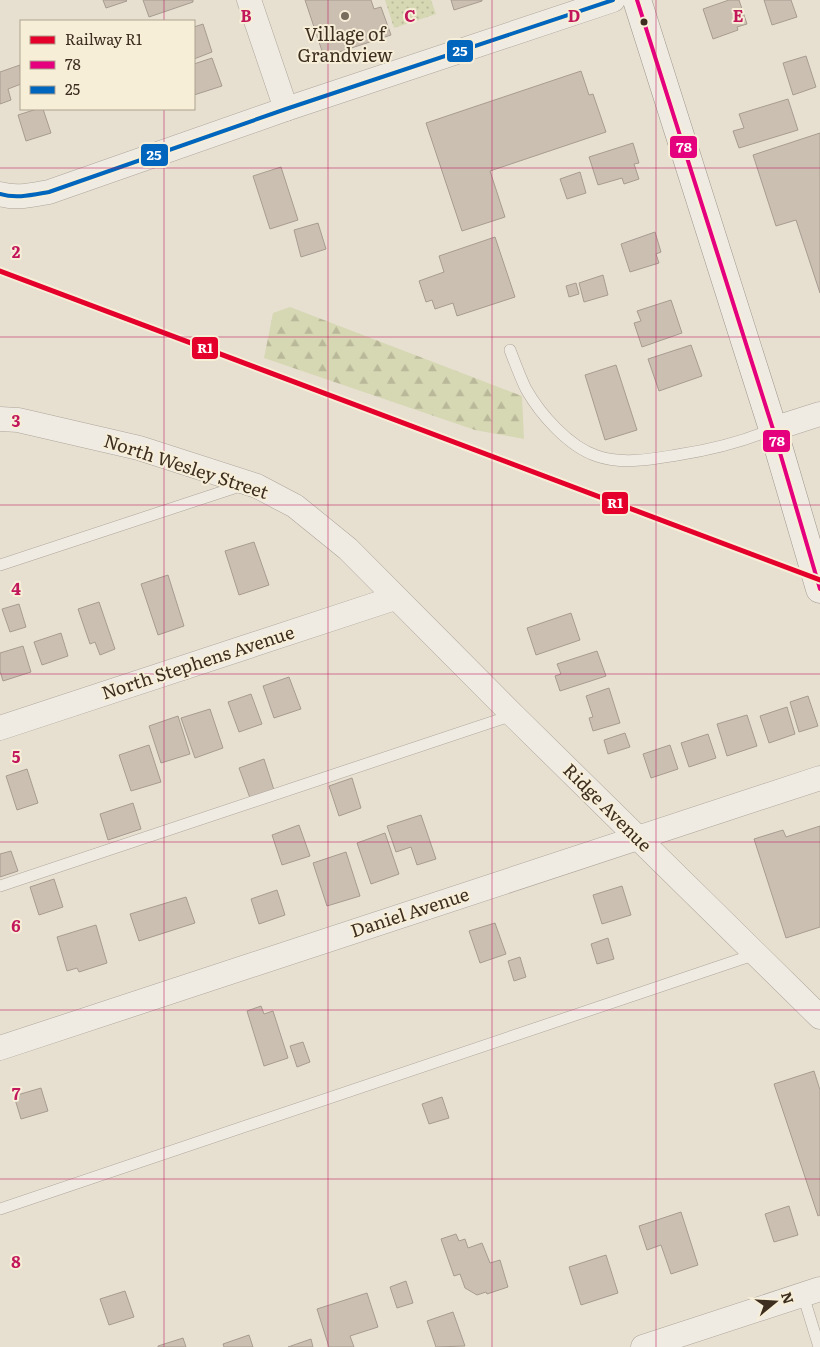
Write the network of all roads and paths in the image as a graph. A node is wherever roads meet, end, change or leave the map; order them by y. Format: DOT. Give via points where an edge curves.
graph roads {
  1 [pos="249,0"];
  2 [pos="613,0"];
  3 [pos="637,0"];
  4 [pos="286,109"];
  5 [pos="4,195"];
  6 [pos="510,350"];
  7 [pos="820,414"];
  8 [pos="0,419"];
  9 [pos="773,429"];
  10 [pos="247,483"];
  11 [pos="0,565"];
  12 [pos="820,589"];
  13 [pos="395,598"];
  14 [pos="513,715"];
  15 [pos="0,728"];
  16 [pos="820,778"];
  17 [pos="638,838"];
  18 [pos="0,886"];
  19 [pos="756,954"];
  20 [pos="820,1017"];
  21 [pos="0,1048"];
  22 [pos="0,1209"];
  23 [pos="811,1292"];
  24 [pos="643,1347"];
  25 [pos="819,1347"];
  1 -- 4 [label="street"];
  2 -- 4 [label="street"];
  3 -- 9 [label="street"];
  4 -- 5 [label="street" via="49,192 22,197"];
  6 -- 9 [label="lane" via="538,408 573,442 597,456 621,461 648,460 747,440"];
  7 -- 9 [label="street"];
  8 -- 10 [label="street, North Wesley Street" via="18,420 139,448"];
  9 -- 12 [label="street"];
  10 -- 11 [label="lane"];
  10 -- 13 [label="street, North Wesley Street" via="295,506 348,549"];
  13 -- 14 [label="street, Ridge Avenue"];
  13 -- 15 [label="street, North Stephens Avenue"];
  14 -- 17 [label="street, Ridge Avenue"];
  14 -- 18 [label="lane"];
  16 -- 17 [label="street, Daniel Avenue"];
  17 -- 19 [label="street, Ridge Avenue"];
  17 -- 21 [label="street, Daniel Avenue"];
  19 -- 20 [label="street, Ridge Avenue"];
  19 -- 22 [label="lane"];
  23 -- 24 [label="street"];
  23 -- 25 [label="lane"];
}
